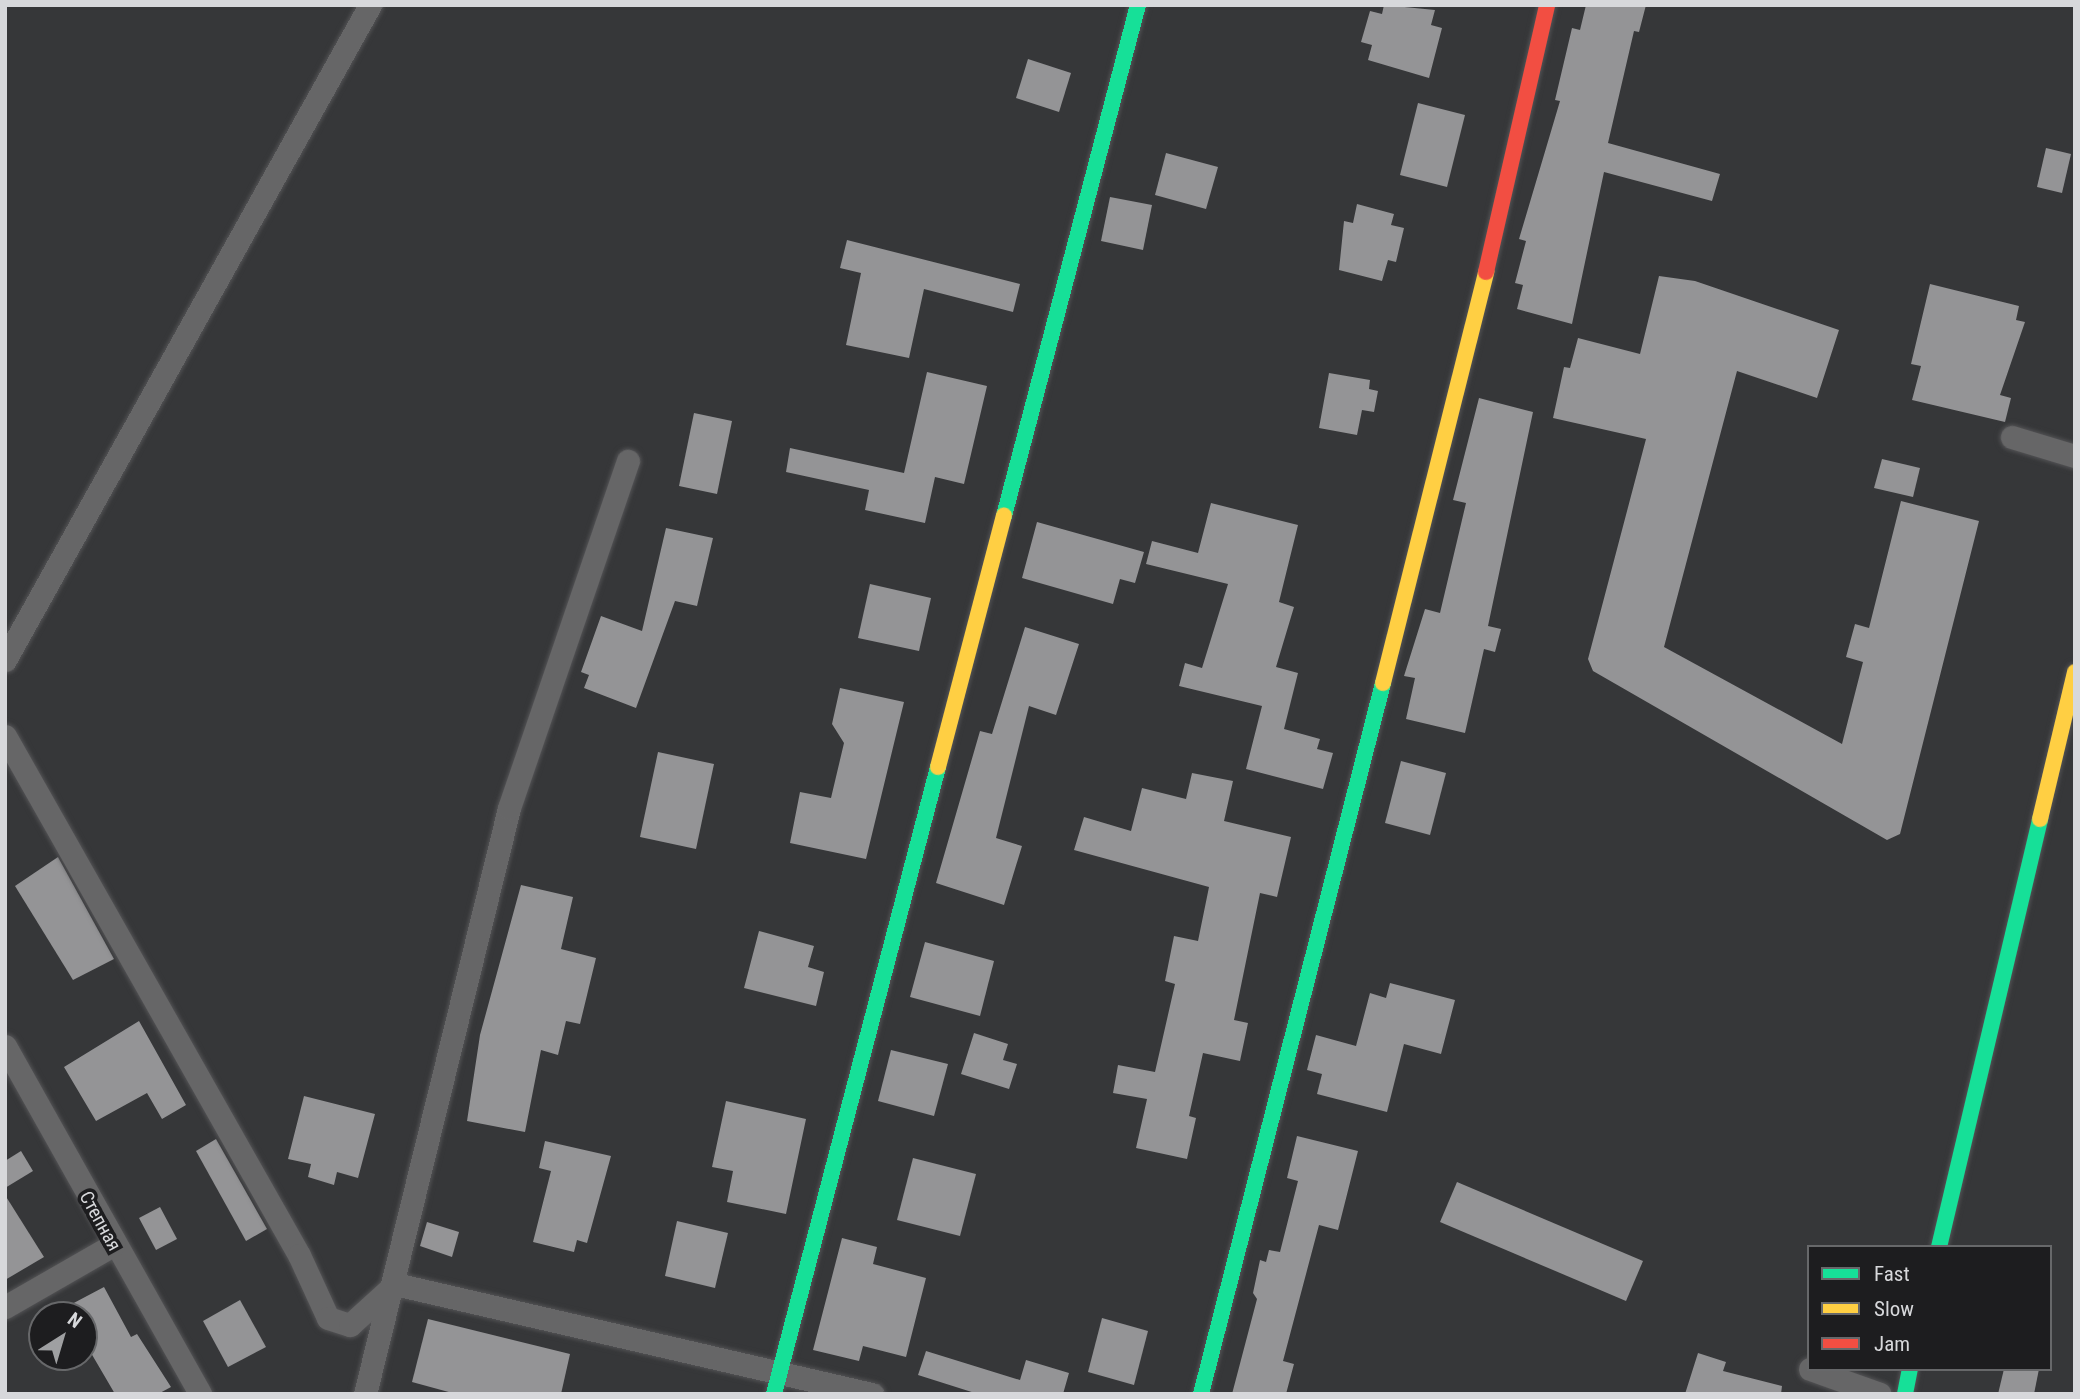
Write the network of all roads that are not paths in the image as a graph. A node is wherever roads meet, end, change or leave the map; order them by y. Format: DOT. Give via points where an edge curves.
graph roads {
  1 [pos="370,5"];
  2 [pos="1138,5"];
  3 [pos="1547,5"];
  4 [pos="2012,437"];
  5 [pos="2075,456"];
  6 [pos="628,461"];
  7 [pos="5,660"];
  8 [pos="2075,672"];
  9 [pos="5,736"];
  10 [pos="5,1046"];
  11 [pos="113,1245"];
  12 [pos="1939,1245"];
  13 [pos="395,1284"];
  14 [pos="5,1307"];
  15 [pos="780,1371"];
  16 [pos="1814,1371"];
  17 [pos="1910,1371"];
  18 [pos="200,1394"];
  19 [pos="365,1394"];
  20 [pos="774,1394"];
  21 [pos="872,1394"];
  22 [pos="1201,1394"];
  23 [pos="1880,1394"];
  24 [pos="1905,1394"];
  1 -- 7 [label="street"];
  2 -- 15 [label="street"];
  3 -- 22 [label="street" via="1466,357"];
  4 -- 5 [label="street"];
  6 -- 13 [label="street" via="509,808"];
  8 -- 12 [label="street"];
  9 -- 13 [label="street" via="299,1255 328,1318 349,1325"];
  10 -- 11 [label="street, Степная"];
  11 -- 14 [label="street"];
  11 -- 18 [label="street, Степная"];
  13 -- 15 [label="street"];
  13 -- 19 [label="street"];
  15 -- 20 [label="street"];
  15 -- 21 [label="street"];
  16 -- 23 [label="street"];
  17 -- 24 [label="street"];
}
